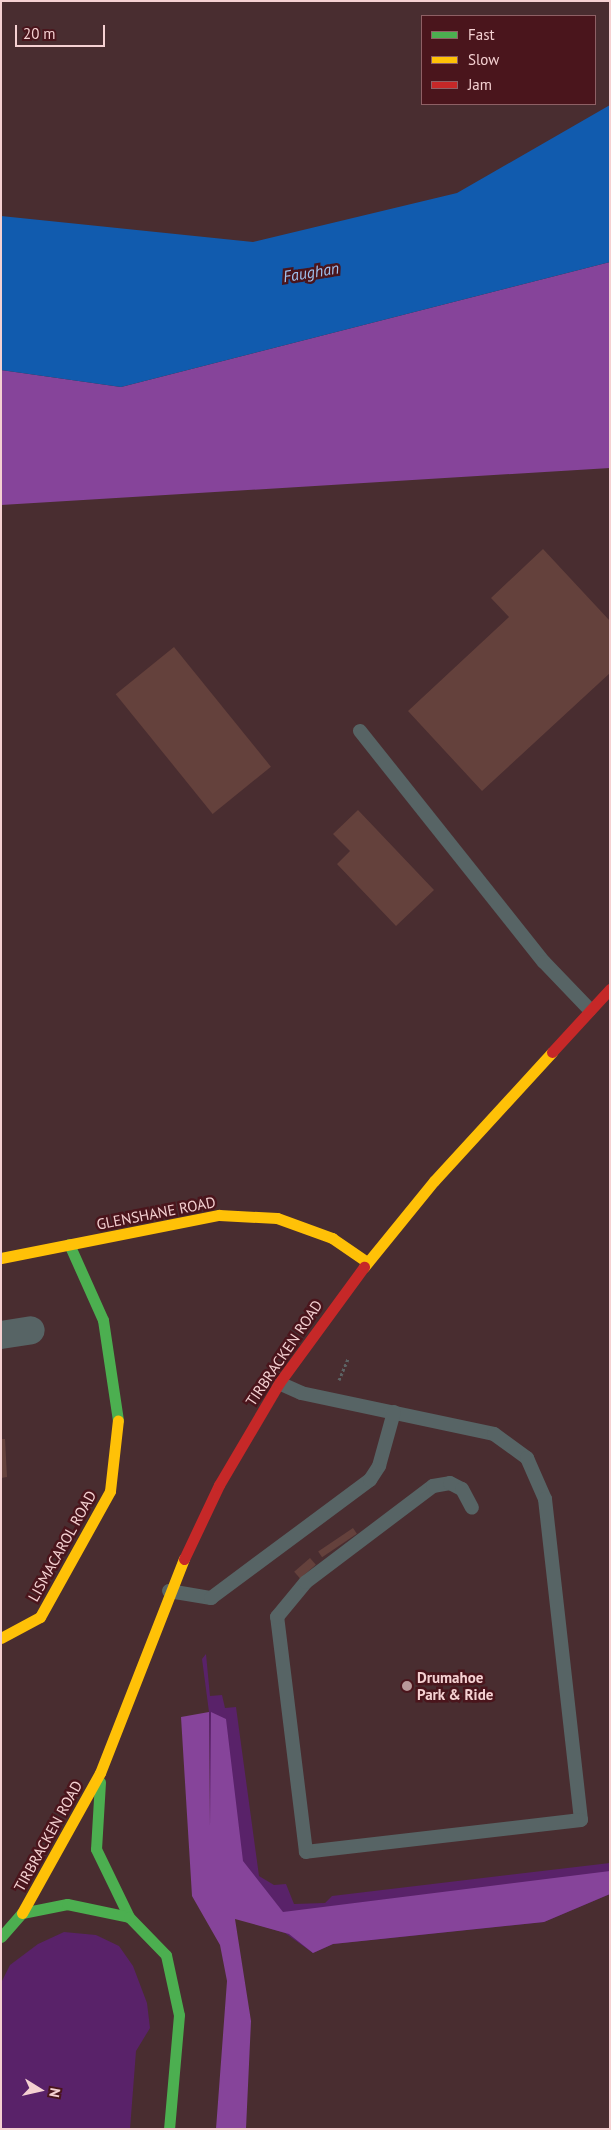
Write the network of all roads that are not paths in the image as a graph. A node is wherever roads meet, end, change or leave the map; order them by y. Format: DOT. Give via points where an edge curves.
graph roads {
  1 [pos="360,730"];
  2 [pos="610,989"];
  3 [pos="590,1010"];
  4 [pos="69,1244"];
  5 [pos="1,1258"];
  6 [pos="367,1262"];
  7 [pos="31,1330"];
  8 [pos="1,1335"];
  9 [pos="279,1384"];
  10 [pos="394,1412"];
  11 [pos="472,1508"];
  12 [pos="169,1591"];
  13 [pos="1,1638"];
  14 [pos="100,1773"];
  15 [pos="22,1913"];
  16 [pos="129,1917"];
  17 [pos="1,1937"];
  18 [pos="169,2129"];
  1 -- 3 [label="lane" via="544,962"];
  2 -- 3 [label="main road"];
  3 -- 6 [label="main road, TIRBRACKEN ROAD" via="434,1181"];
  4 -- 5 [label="main road, GLENSHANE ROAD"];
  4 -- 6 [label="main road, GLENSHANE ROAD" via="219,1215 278,1218 332,1238"];
  4 -- 13 [label="main road, LISMACAROL ROAD" via="103,1320 120,1410 110,1491 40,1617"];
  6 -- 9 [label="main road, TIRBRACKEN ROAD"];
  7 -- 8 [label="street"];
  9 -- 10 [label="lane" via="301,1393"];
  9 -- 12 [label="main road, TIRBRACKEN ROAD" via="218,1486"];
  10 -- 11 [label="lane" via="494,1434 527,1458 540,1484 581,1820 306,1852 276,1617 306,1582 433,1486 450,1483 462,1489"];
  10 -- 12 [label="lane" via="379,1466 370,1480 210,1598"];
  12 -- 14 [label="main road, TIRBRACKEN ROAD"];
  14 -- 15 [label="main road, TIRBRACKEN ROAD"];
  14 -- 16 [label="main road, TIRBRACKEN ROAD" via="96,1849"];
  15 -- 16 [label="main road" via="67,1904"];
  15 -- 17 [label="main road, TIRBRACKEN ROAD"];
  16 -- 18 [label="main road, TIRBRACKEN ROAD" via="166,1956 179,2016"];
}
